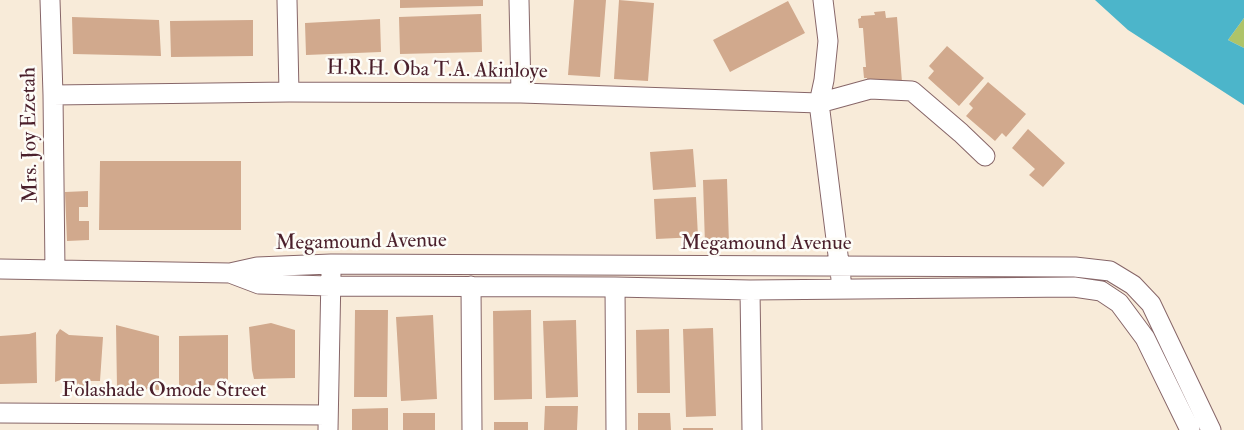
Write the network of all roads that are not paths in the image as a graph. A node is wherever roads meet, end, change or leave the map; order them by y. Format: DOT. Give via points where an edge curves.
graph roads {
  1 [pos="50,0"];
  2 [pos="288,0"];
  3 [pos="519,0"];
  4 [pos="823,0"];
  5 [pos="289,92"];
  6 [pos="520,93"];
  7 [pos="53,95"];
  8 [pos="819,103"];
  9 [pos="985,156"];
  10 [pos="331,264"];
  11 [pos="839,266"];
  12 [pos="0,269"];
  13 [pos="55,270"];
  14 [pos="230,273"];
  15 [pos="330,286"];
  16 [pos="471,286"];
  17 [pos="615,286"];
  18 [pos="842,289"];
  19 [pos="750,290"];
  20 [pos="0,413"];
  21 [pos="114,422"];
  22 [pos="328,422"];
  23 [pos="472,430"];
  24 [pos="616,430"];
  25 [pos="752,430"];
  26 [pos="1190,430"];
  27 [pos="1211,430"];
  1 -- 7 [label="street, Mrs. Joy Ezetah"];
  2 -- 5 [label="street"];
  3 -- 6 [label="street"];
  4 -- 8 [label="street" via="828,41"];
  5 -- 6 [label="street, H.R.H. Oba T.A. Akinloye"];
  5 -- 7 [label="street, H.R.H. Oba T.A. Akinloye"];
  6 -- 8 [label="street, H.R.H. Oba T.A. Akinloye"];
  7 -- 13 [label="street, Mrs. Joy Ezetah"];
  8 -- 9 [label="street, H.R.H. Oba T.A. Akinloye" via="870,89 912,91"];
  8 -- 11 [label="street"];
  10 -- 11 [label="street, Megamound Avenue"];
  10 -- 14 [label="street, Megamound Avenue" via="257,267"];
  10 -- 15 [label="street"];
  11 -- 18 [label="street"];
  11 -- 27 [label="street, Megamound Avenue" via="1075,267 1110,271 1133,285 1151,304"];
  12 -- 13 [label="street, Megamound Avenue"];
  13 -- 14 [label="street, Megamound Avenue"];
  14 -- 15 [label="street, Megamound Avenue" via="259,284"];
  15 -- 16 [label="street, Megamound Avenue"];
  15 -- 22 [label="street"];
  16 -- 17 [label="street, Megamound Avenue"];
  16 -- 23 [label="street"];
  17 -- 19 [label="street, Megamound Avenue"];
  17 -- 24 [label="street"];
  18 -- 19 [label="street, Megamound Avenue"];
  18 -- 26 [label="street, Megamound Avenue" via="1074,287 1101,291 1119,304 1145,338"];
  19 -- 25 [label="street"];
  20 -- 21 [label="street, Folashade Omode Street"];
  21 -- 22 [label="street, Folashade Omode Street"];
}
